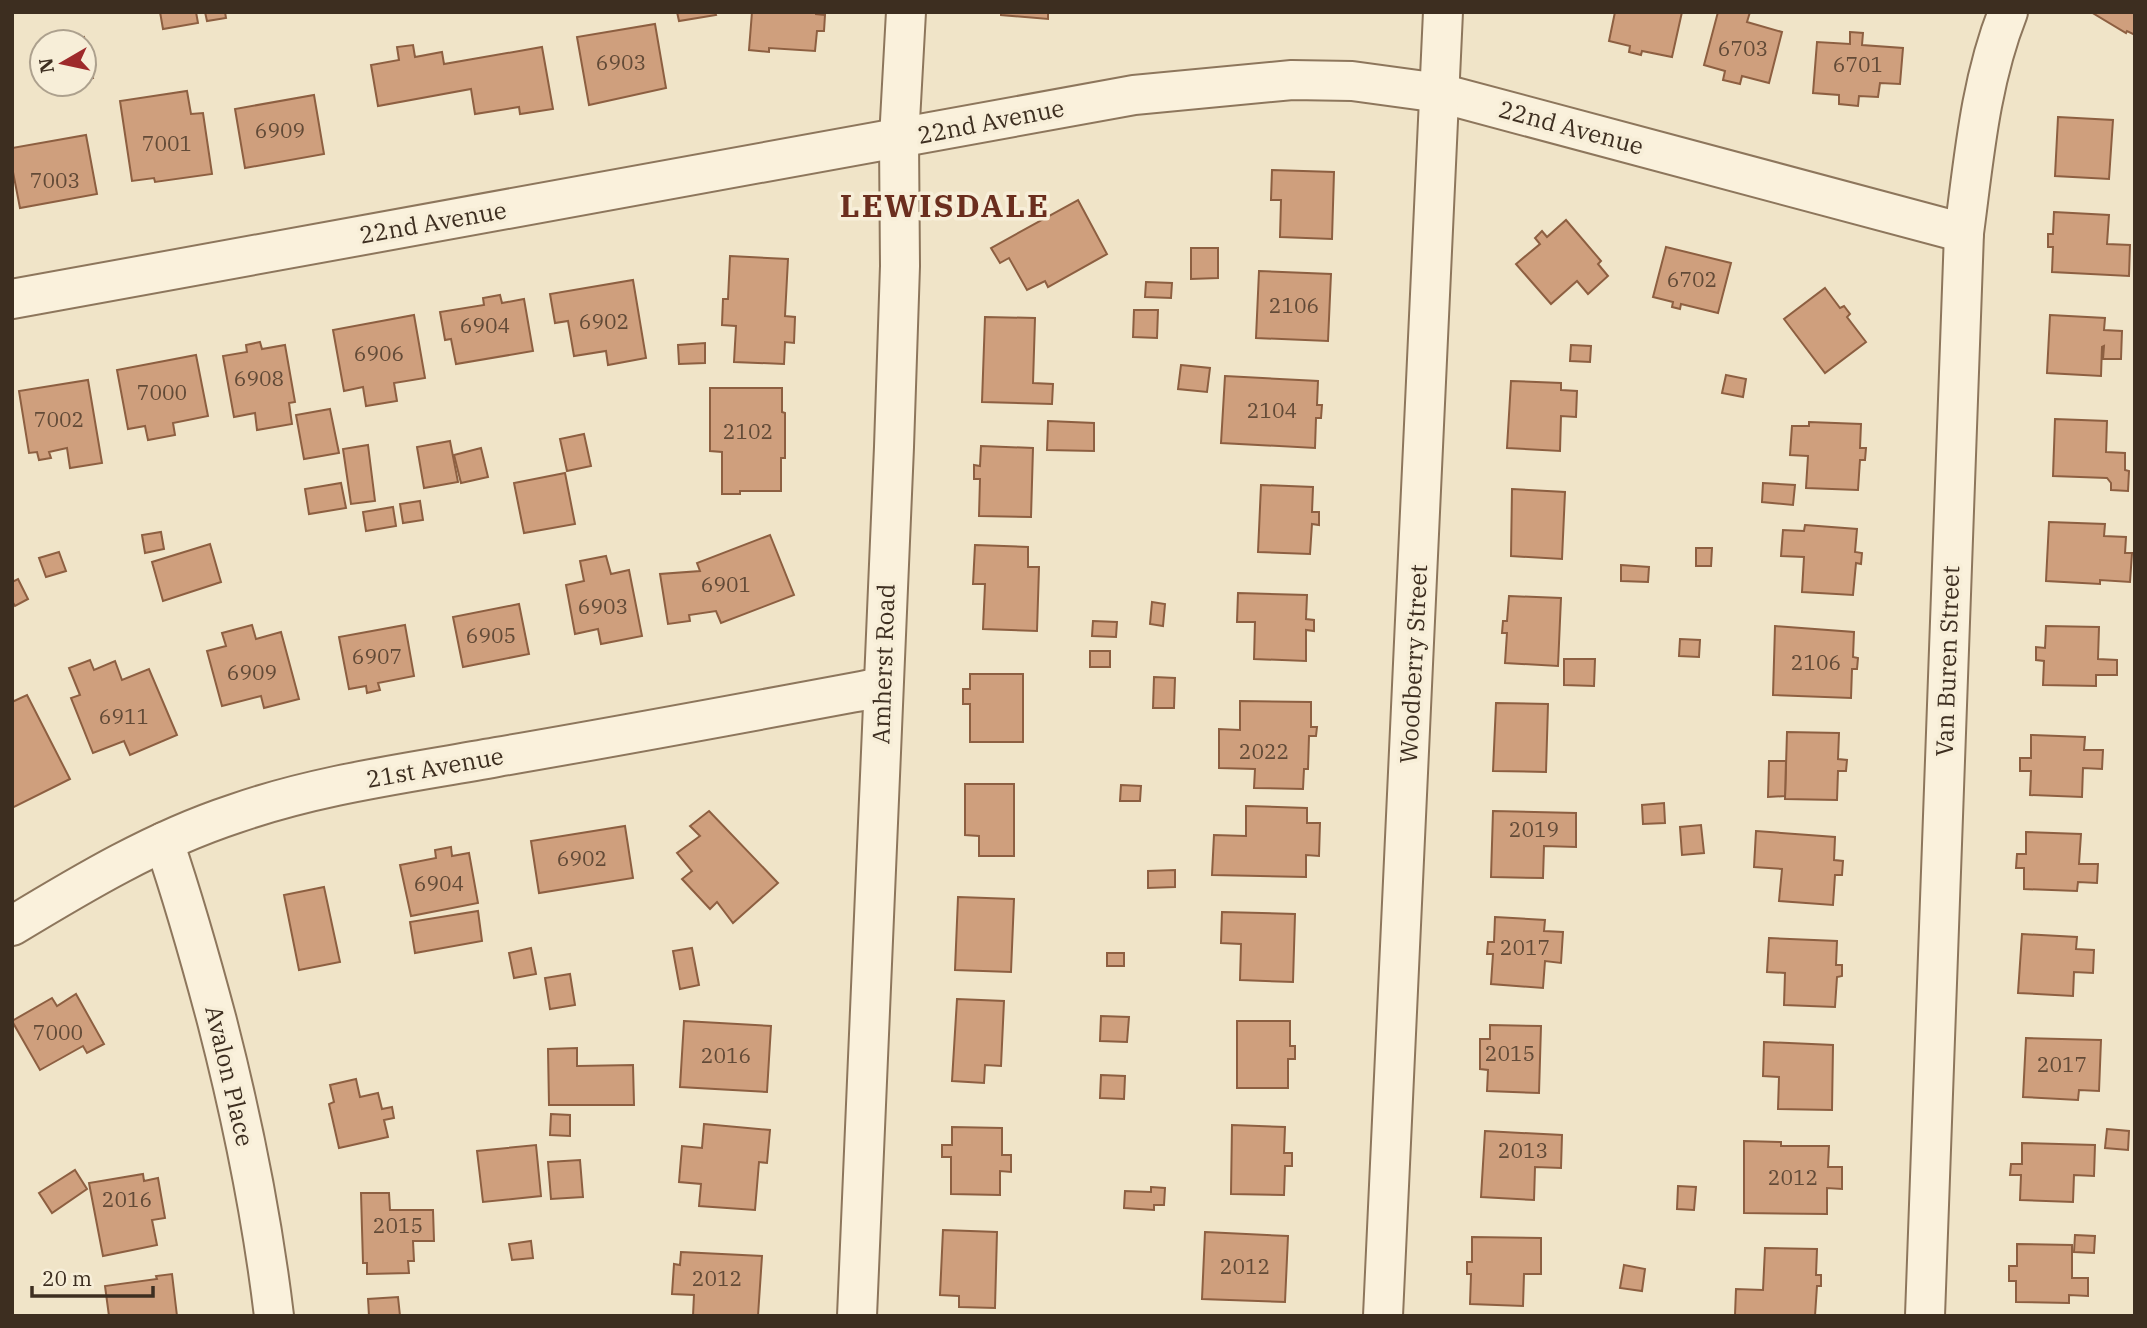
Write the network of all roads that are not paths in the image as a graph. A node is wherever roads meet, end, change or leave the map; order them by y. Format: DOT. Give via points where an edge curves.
graph roads {
  1 [pos="906,12"];
  2 [pos="1443,12"];
  3 [pos="2008,12"];
  4 [pos="1440,93"];
  5 [pos="899,139"];
  6 [pos="1964,233"];
  7 [pos="12,299"];
  8 [pos="883,687"];
  9 [pos="164,842"];
  10 [pos="12,926"];
  11 [pos="274,1316"];
  12 [pos="857,1316"];
  13 [pos="1383,1316"];
  14 [pos="1925,1316"];
  1 -- 5 [label="street, Amherst Road"];
  2 -- 4 [label="street, Woodberry Street"];
  3 -- 6 [label="street, Van Buren Street" via="1982,99"];
  4 -- 5 [label="street, 22nd Avenue" via="1352,81 1235,84 1134,95"];
  4 -- 6 [label="street, 22nd Avenue"];
  4 -- 13 [label="street, Woodberry Street"];
  5 -- 7 [label="street, 22nd Avenue"];
  5 -- 8 [label="street, Amherst Road" via="900,267"];
  6 -- 14 [label="street, Van Buren Street"];
  8 -- 9 [label="street, 21st Avenue" via="369,779 234,813"];
  8 -- 12 [label="street, Amherst Road"];
  9 -- 10 [label="street, 21st Avenue"];
  9 -- 11 [label="street, Avalon Place" via="232,1079 258,1201"];
}
